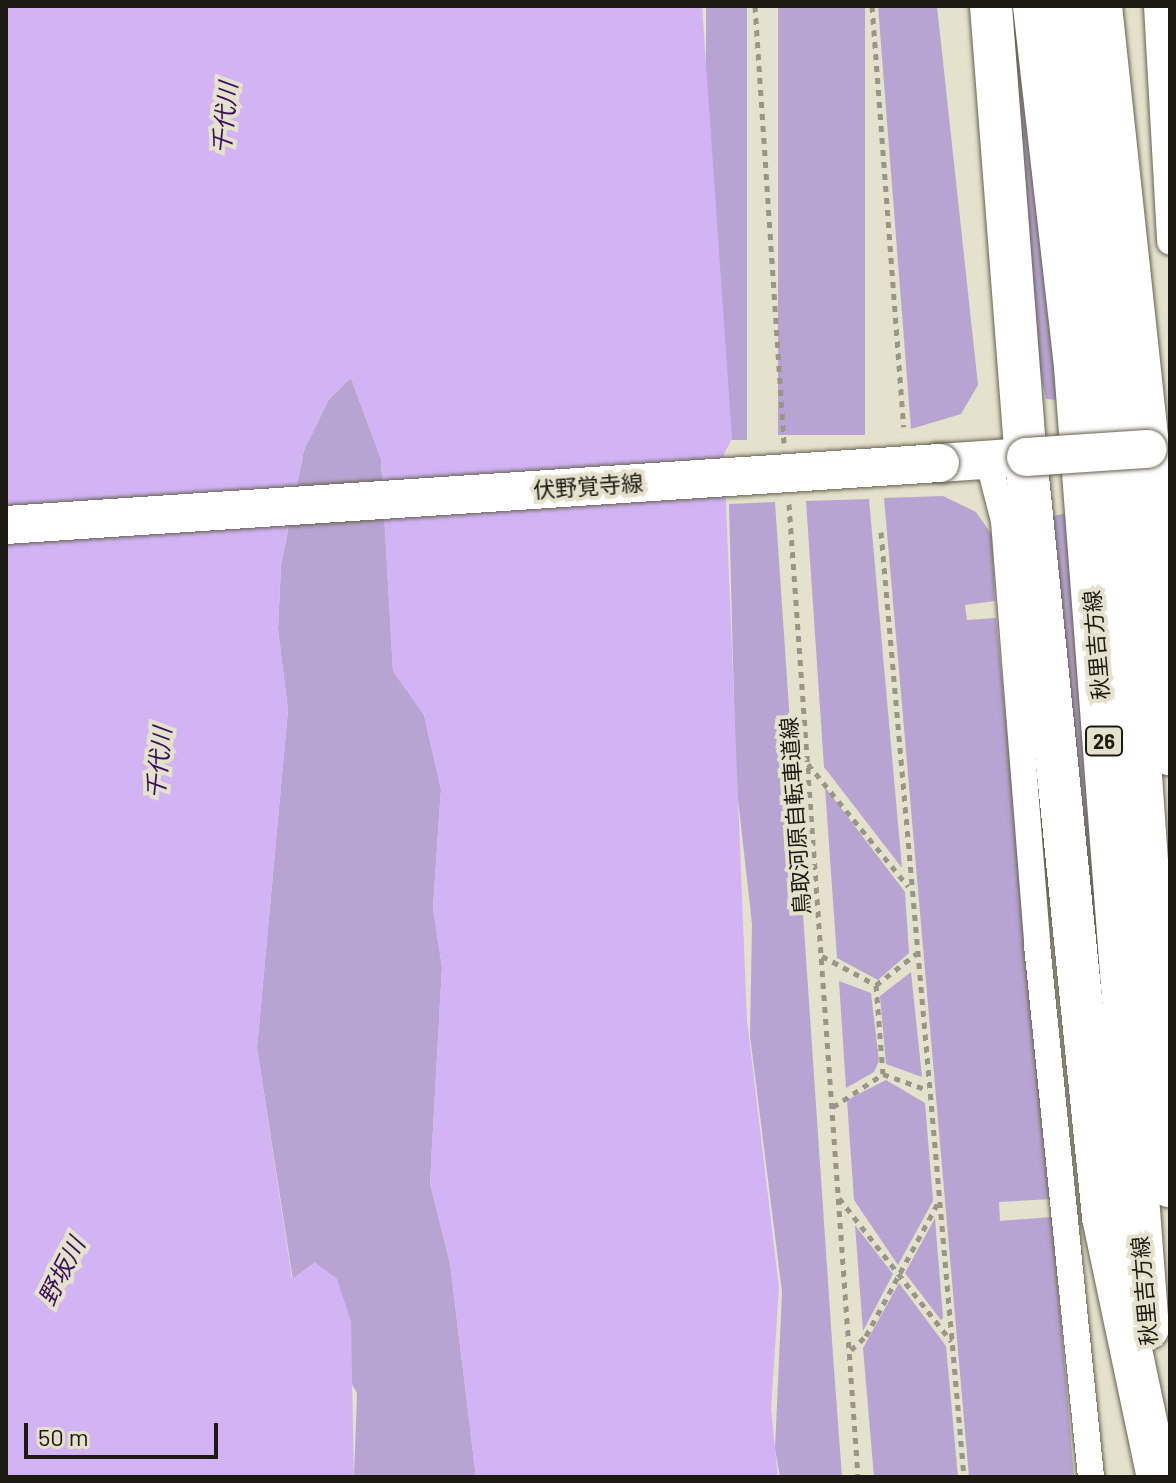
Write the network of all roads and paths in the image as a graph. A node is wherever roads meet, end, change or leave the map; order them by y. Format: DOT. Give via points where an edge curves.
graph roads {
  1 [pos="755,6"];
  2 [pos="872,6"];
  3 [pos="991,6"];
  4 [pos="1034,6"];
  5 [pos="1067,6"];
  6 [pos="1101,6"];
  7 [pos="1157,6"];
  8 [pos="1166,42"];
  9 [pos="1170,242"];
  10 [pos="904,427"];
  11 [pos="1159,449"];
  12 [pos="784,451"];
  13 [pos="1007,458"];
  14 [pos="788,496"];
  15 [pos="6,525"];
  16 [pos="881,532"];
  17 [pos="1170,754"];
  18 [pos="807,763"];
  19 [pos="910,888"];
  20 [pos="916,954"];
  21 [pos="821,956"];
  22 [pos="876,985"];
  23 [pos="883,1074"];
  24 [pos="928,1090"];
  25 [pos="832,1108"];
  26 [pos="1170,1186"];
  27 [pos="839,1198"];
  28 [pos="939,1201"];
  29 [pos="900,1274"];
  30 [pos="952,1342"];
  31 [pos="850,1351"];
  32 [pos="858,1477"];
  33 [pos="964,1477"];
  34 [pos="1091,1477"];
  35 [pos="1158,1477"];
  1 -- 12 [label="path"];
  2 -- 10 [label="path"];
  3 -- 13 [label="main road"];
  4 -- 35 [label="main road, 秋里吉方線 / 26" via="1075,367"];
  5 -- 26 [label="main road, 秋里吉方線 / 26" via="1124,538"];
  6 -- 11 [label="main road"];
  7 -- 8 [label="street"];
  8 -- 9 [label="street"];
  11 -- 13 [label="main road, 伏野覚寺線, bridge"];
  11 -- 17 [label="main road"];
  13 -- 15 [label="main road, 伏野覚寺線, bridge"];
  13 -- 34 [label="street" via="1004,521 1037,945"];
  13 -- 35 [label="main road" via="1103,1217"];
  14 -- 18 [label="path, 鳥取河原自転車道線"];
  16 -- 19 [label="path"];
  18 -- 19 [label="path"];
  18 -- 21 [label="path, 鳥取河原自転車道線"];
  19 -- 20 [label="path"];
  20 -- 22 [label="path"];
  20 -- 24 [label="path"];
  21 -- 22 [label="path"];
  21 -- 25 [label="path, 鳥取河原自転車道線"];
  22 -- 23 [label="path"];
  23 -- 24 [label="path"];
  23 -- 25 [label="path"];
  24 -- 28 [label="path"];
  25 -- 27 [label="path, 鳥取河原自転車道線"];
  27 -- 29 [label="path"];
  27 -- 31 [label="path, 鳥取河原自転車道線"];
  28 -- 29 [label="path"];
  28 -- 30 [label="path"];
  29 -- 30 [label="path"];
  29 -- 31 [label="path"];
  30 -- 33 [label="path"];
  31 -- 32 [label="path, 鳥取河原自転車道線"];
}
